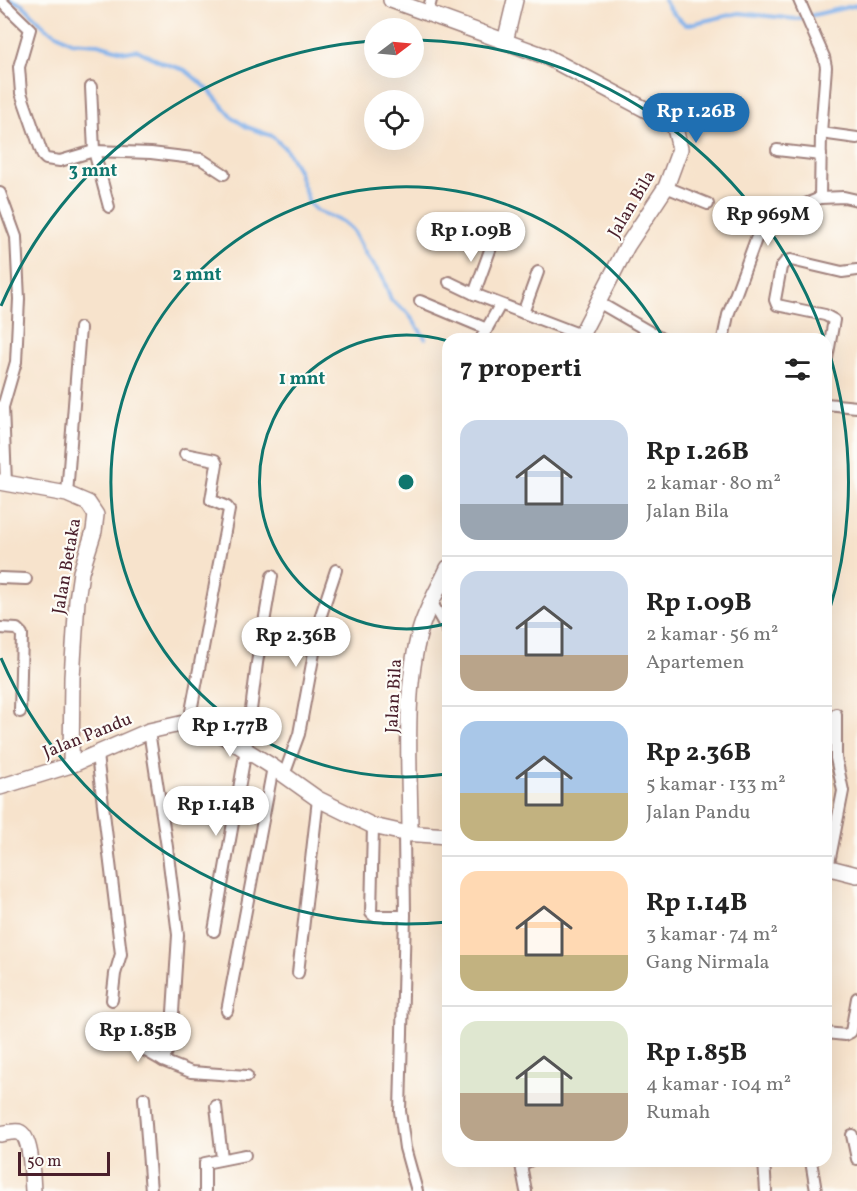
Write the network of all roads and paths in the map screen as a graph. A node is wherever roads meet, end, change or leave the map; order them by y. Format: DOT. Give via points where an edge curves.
graph roads {
  1 [pos="0,0"];
  2 [pos="391,0"];
  3 [pos="515,0"];
  4 [pos="799,0"];
  5 [pos="430,6"];
  6 [pos="505,42"];
  7 [pos="91,87"];
  8 [pos="821,134"];
  9 [pos="857,138"];
  10 [pos="777,150"];
  11 [pos="94,152"];
  12 [pos="821,155"];
  13 [pos="224,174"];
  14 [pos="666,187"];
  15 [pos="0,193"];
  16 [pos="820,198"];
  17 [pos="857,200"];
  18 [pos="708,204"];
  19 [pos="109,207"];
  20 [pos="493,242"];
  21 [pos="857,270"];
  22 [pos="538,272"];
  23 [pos="449,282"];
  24 [pos="474,294"];
  25 [pos="420,301"];
  26 [pos="598,302"];
  27 [pos="500,305"];
  28 [pos="523,313"];
  29 [pos="80,328"];
  30 [pos="482,333"];
  31 [pos="485,333"];
  32 [pos="570,333"];
  33 [pos="582,333"];
  34 [pos="652,333"];
  35 [pos="724,333"];
  36 [pos="832,333"];
  37 [pos="832,405"];
  38 [pos="857,407"];
  39 [pos="185,454"];
  40 [pos="3,482"];
  41 [pos="67,494"];
  42 [pos="336,570"];
  43 [pos="272,576"];
  44 [pos="0,578"];
  45 [pos="26,579"];
  46 [pos="442,581"];
  47 [pos="432,603"];
  48 [pos="442,620"];
  49 [pos="0,628"];
  50 [pos="20,712"];
  51 [pos="836,714"];
  52 [pos="189,722"];
  53 [pos="149,731"];
  54 [pos="246,749"];
  55 [pos="97,755"];
  56 [pos="71,765"];
  57 [pos="279,771"];
  58 [pos="0,787"];
  59 [pos="318,799"];
  60 [pos="373,826"];
  61 [pos="407,833"];
  62 [pos="442,836"];
  63 [pos="832,844"];
  64 [pos="832,869"];
  65 [pos="857,875"];
  66 [pos="399,916"];
  67 [pos="214,931"];
  68 [pos="298,972"];
  69 [pos="857,998"];
  70 [pos="112,1000"];
  71 [pos="227,1011"];
  72 [pos="832,1034"];
  73 [pos="128,1041"];
  74 [pos="163,1061"];
  75 [pos="247,1076"];
  76 [pos="144,1098"];
  77 [pos="216,1106"];
  78 [pos="0,1134"];
  79 [pos="852,1135"];
  80 [pos="245,1155"];
  81 [pos="222,1158"];
  82 [pos="857,1160"];
  83 [pos="521,1167"];
  84 [pos="764,1167"];
  85 [pos="812,1167"];
  86 [pos="33,1191"];
  87 [pos="151,1191"];
  88 [pos="205,1191"];
  89 [pos="417,1191"];
  90 [pos="526,1191"];
  91 [pos="766,1191"];
  92 [pos="816,1191"];
  1 -- 11 [label="street" via="30,29 19,68 21,93 43,156 51,161"];
  2 -- 5 [label="street, Jalan Bila"];
  3 -- 6 [label="street"];
  4 -- 8 [label="street" via="826,67"];
  5 -- 6 [label="street, Jalan Bila"];
  6 -- 14 [label="street, Jalan Bila" via="545,56 669,122 675,128 680,149"];
  7 -- 11 [label="street"];
  8 -- 9 [label="street"];
  8 -- 12 [label="street"];
  10 -- 12 [label="street"];
  11 -- 13 [label="street" via="201,159"];
  11 -- 19 [label="street"];
  12 -- 16 [label="street"];
  14 -- 18 [label="street"];
  14 -- 26 [label="street, Jalan Bila" via="627,246"];
  15 -- 40 [label="street" via="16,237 19,299 16,362 3,407"];
  16 -- 17 [label="street"];
  16 -- 35 [label="street" via="771,219 761,228"];
  20 -- 24 [label="street"];
  21 -- 36 [label="street" via="842,272 791,260 782,263 775,303 829,316 834,320"];
  22 -- 28 [label="street"];
  23 -- 24 [label="street"];
  24 -- 27 [label="street"];
  25 -- 30 [label="street"];
  26 -- 33 [label="street, Jalan Bila"];
  26 -- 34 [label="street"];
  27 -- 28 [label="street"];
  27 -- 31 [label="street"];
  28 -- 32 [label="street"];
  29 -- 41 [label="street"];
  37 -- 38 [label="street"];
  39 -- 52 [label="street" via="216,459 211,500 229,510"];
  40 -- 41 [label="street, Jalan Betaka"];
  41 -- 56 [label="street, Jalan Betaka" via="88,503 96,515 77,600"];
  42 -- 57 [label="street" via="321,615 299,734"];
  43 -- 54 [label="street"];
  44 -- 45 [label="street"];
  46 -- 47 [label="street, Jalan Bila"];
  47 -- 48 [label="street"];
  47 -- 61 [label="street, Jalan Bila" via="421,627 412,677"];
  49 -- 50 [label="street" via="17,629 22,634"];
  51 -- 63 [label="street" via="836,758 843,791"];
  52 -- 53 [label="street, Jalan Pandu"];
  52 -- 54 [label="street"];
  53 -- 55 [label="street, Jalan Pandu"];
  53 -- 74 [label="street" via="178,935 171,1043"];
  54 -- 57 [label="street"];
  54 -- 67 [label="street"];
  55 -- 56 [label="street, Jalan Pandu"];
  55 -- 70 [label="street" via="121,954"];
  56 -- 58 [label="street, Jalan Pandu"];
  57 -- 59 [label="street"];
  57 -- 71 [label="street"];
  59 -- 60 [label="street"];
  59 -- 68 [label="street"];
  60 -- 61 [label="street"];
  60 -- 66 [label="street" via="371,913"];
  61 -- 62 [label="street"];
  61 -- 89 [label="street" via="400,1111"];
  64 -- 65 [label="street"];
  69 -- 72 [label="street" via="851,1032"];
  73 -- 74 [label="street"];
  74 -- 75 [label="street" via="200,1074"];
  76 -- 87 [label="street"];
  77 -- 81 [label="street"];
  78 -- 86 [label="street" via="24,1135"];
  79 -- 82 [label="street"];
  80 -- 81 [label="street"];
  81 -- 88 [label="street" via="205,1163"];
  83 -- 90 [label="street"];
  84 -- 91 [label="street"];
  85 -- 92 [label="street"];
}
